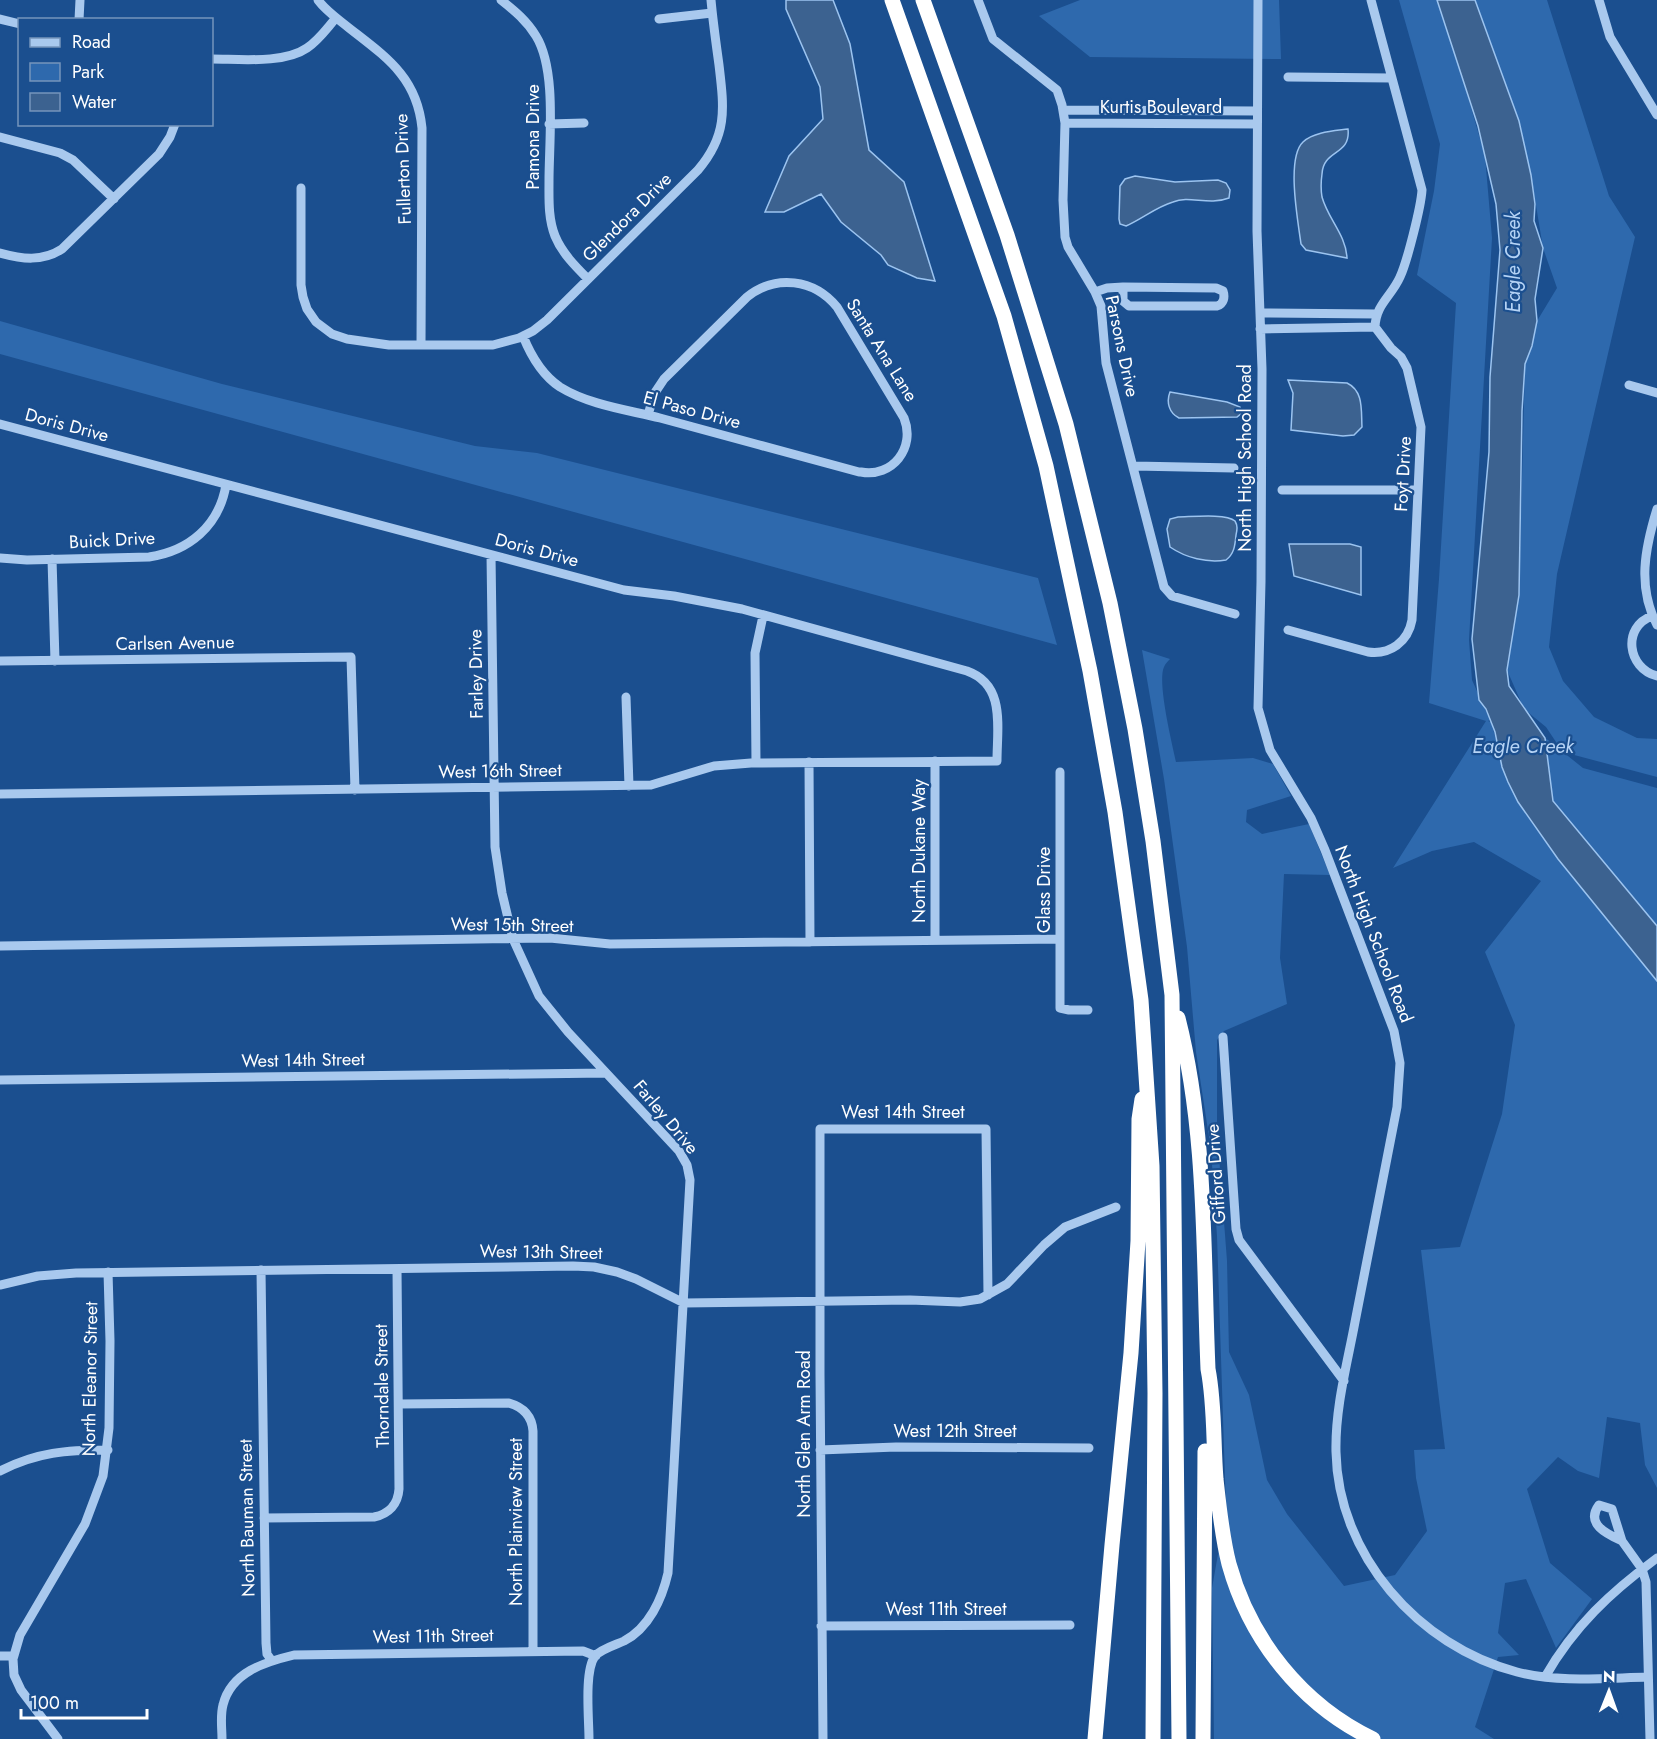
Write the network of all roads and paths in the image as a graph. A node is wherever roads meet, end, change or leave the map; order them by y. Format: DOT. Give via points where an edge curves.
graph roads {
  1 [pos="80,0"];
  2 [pos="318,0"];
  3 [pos="711,0"];
  4 [pos="892,0"];
  5 [pos="923,0"];
  6 [pos="978,0"];
  7 [pos="1258,0"];
  8 [pos="1371,0"];
  9 [pos="1599,0"];
  10 [pos="506,1"];
  11 [pos="712,13"];
  12 [pos="79,18"];
  13 [pos="336,18"];
  14 [pos="0,19"];
  15 [pos="659,19"];
  16 [pos="18,24"];
  17 [pos="213,58"];
  18 [pos="1288,77"];
  19 [pos="1392,78"];
  20 [pos="1063,110"];
  21 [pos="1125,110"];
  22 [pos="1190,111"];
  23 [pos="1257,111"];
  24 [pos="1657,115"];
  25 [pos="584,123"];
  26 [pos="1065,123"];
  27 [pos="1124,123"];
  28 [pos="1190,123"];
  29 [pos="549,124"];
  30 [pos="1257,124"];
  31 [pos="174,126"];
  32 [pos="0,137"];
  33 [pos="301,188"];
  34 [pos="114,199"];
  35 [pos="0,253"];
  36 [pos="588,279"];
  37 [pos="1123,287"];
  38 [pos="1095,292"];
  39 [pos="1260,313"];
  40 [pos="1376,314"];
  41 [pos="1375,327"];
  42 [pos="1260,329"];
  43 [pos="523,336"];
  44 [pos="421,345"];
  45 [pos="1629,385"];
  46 [pos="1657,393"];
  47 [pos="648,415"];
  48 [pos="0,424"];
  49 [pos="1134,466"];
  50 [pos="1234,468"];
  51 [pos="878,472"];
  52 [pos="226,485"];
  53 [pos="1282,490"];
  54 [pos="1418,490"];
  55 [pos="1657,509"];
  56 [pos="491,555"];
  57 [pos="0,558"];
  58 [pos="52,560"];
  59 [pos="1235,614"];
  60 [pos="1652,615"];
  61 [pos="763,616"];
  62 [pos="1657,625"];
  63 [pos="1288,630"];
  64 [pos="0,661"];
  65 [pos="54,661"];
  66 [pos="1657,676"];
  67 [pos="626,697"];
  68 [pos="935,761"];
  69 [pos="998,761"];
  70 [pos="809,762"];
  71 [pos="756,763"];
  72 [pos="1060,772"];
  73 [pos="629,786"];
  74 [pos="493,788"];
  75 [pos="355,789"];
  76 [pos="0,794"];
  77 [pos="513,939"];
  78 [pos="1060,939"];
  79 [pos="935,940"];
  80 [pos="810,942"];
  81 [pos="0,946"];
  82 [pos="1172,995"];
  83 [pos="1088,1010"];
  84 [pos="1223,1037"];
  85 [pos="1146,1066"];
  86 [pos="606,1073"];
  87 [pos="0,1080"];
  88 [pos="820,1129"];
  89 [pos="1116,1207"];
  90 [pos="397,1269"];
  91 [pos="261,1270"];
  92 [pos="108,1272"];
  93 [pos="0,1285"];
  94 [pos="988,1295"];
  95 [pos="820,1300"];
  96 [pos="684,1303"];
  97 [pos="1208,1369"];
  98 [pos="1344,1381"];
  99 [pos="399,1404"];
  100 [pos="1089,1448"];
  101 [pos="108,1450"];
  102 [pos="820,1450"];
  103 [pos="0,1471"];
  104 [pos="264,1518"];
  105 [pos="1622,1541"];
  106 [pos="1657,1558"];
  107 [pos="1642,1569"];
  108 [pos="1070,1625"];
  109 [pos="821,1626"];
  110 [pos="533,1651"];
  111 [pos="0,1656"];
  112 [pos="13,1656"];
  113 [pos="596,1656"];
  114 [pos="272,1661"];
  115 [pos="1545,1677"];
  116 [pos="1648,1677"];
  117 [pos="58,1739"];
  118 [pos="222,1739"];
  119 [pos="590,1739"];
  120 [pos="823,1739"];
  121 [pos="1095,1739"];
  122 [pos="1153,1739"];
  123 [pos="1179,1739"];
  124 [pos="1203,1739"];
  125 [pos="1373,1739"];
  126 [pos="1650,1739"];
  1 -- 12 [label="street"];
  2 -- 13 [label="street, Fullerton Drive"];
  3 -- 11 [label="street, Glendora Drive"];
  4 -- 85 [label="highway" via="1004,316 1046,466 1103,742 1141,1000"];
  5 -- 82 [label="highway" via="1026,291 1083,490 1137,740"];
  6 -- 20 [label="street, Parsons Drive" via="993,39 1057,90"];
  7 -- 23 [label="street, North High School Road"];
  8 -- 19 [label="street"];
  9 -- 24 [label="street" via="1610,37"];
  10 -- 29 [label="street, Pamona Drive" via="528,23 544,53 549,76"];
  11 -- 15 [label="street"];
  11 -- 36 [label="street, Glendora Drive" via="723,102 717,141 703,164"];
  13 -- 17 [label="street" via="315,42 291,56"];
  13 -- 44 [label="street, Fullerton Drive" via="396,67 418,105 422,128"];
  14 -- 16 [label="street"];
  18 -- 19 [label="street"];
  19 -- 40 [label="street" via="1422,194 1401,275"];
  20 -- 21 [label="street"];
  20 -- 26 [label="street, Parsons Drive"];
  21 -- 22 [label="street"];
  21 -- 27 [label="street"];
  22 -- 23 [label="street"];
  22 -- 28 [label="street"];
  23 -- 30 [label="street, North High School Road"];
  25 -- 29 [label="street"];
  26 -- 27 [label="street, Kurtis Boulevard"];
  26 -- 38 [label="street, Parsons Drive" via="1065,237"];
  27 -- 28 [label="street, Kurtis Boulevard"];
  28 -- 30 [label="street, Kurtis Boulevard"];
  29 -- 36 [label="street, Pamona Drive" via="552,228 564,253"];
  30 -- 39 [label="street, North High School Road"];
  31 -- 34 [label="street" via="159,154"];
  32 -- 34 [label="street" via="73,160"];
  33 -- 44 [label="street, Glendora Drive" via="301,285 305,305 314,318 326,330 348,339"];
  34 -- 35 [label="street" via="55,254 35,259"];
  36 -- 43 [label="street, Glendora Drive" via="547,320"];
  37 -- 37 [label="street" via="1216,288 1224,296 1217,306 1129,306 1124,301"];
  37 -- 38 [label="street"];
  38 -- 49 [label="street, Parsons Drive" via="1106,363"];
  39 -- 40 [label="street"];
  39 -- 42 [label="street, North High School Road"];
  40 -- 41 [label="street"];
  41 -- 42 [label="street"];
  41 -- 54 [label="street, Foyt Drive" via="1407,368 1422,433"];
  42 -- 98 [label="street, North High School Road" via="1260,716 1270,750 1311,818 1325,850 1394,1031 1400,1063 1397,1107"];
  43 -- 44 [label="street, Glendora Drive" via="493,345"];
  43 -- 47 [label="street, El Paso Drive" via="536,363 559,386 588,399"];
  45 -- 46 [label="street"];
  47 -- 51 [label="street, El Paso Drive" via="861,472"];
  47 -- 51 [label="street, Santa Ana Lane" via="654,394 664,379 747,297 776,283 800,283 825,294 837,307 904,418 908,434 905,450 896,463"];
  48 -- 52 [label="street, Doris Drive"];
  49 -- 50 [label="street"];
  49 -- 59 [label="street, Parsons Drive" via="1166,590 1174,597"];
  52 -- 56 [label="street, Doris Drive"];
  52 -- 58 [label="street, Buick Drive" via="212,521 193,541 176,550 149,557"];
  53 -- 54 [label="street"];
  54 -- 63 [label="street, Foyt Drive" via="1412,620 1402,642 1388,651 1372,653"];
  55 -- 60 [label="street" via="1646,546 1644,570"];
  56 -- 61 [label="street, Doris Drive" via="624,590 704,601"];
  56 -- 74 [label="street, Farley Drive"];
  57 -- 58 [label="street, Buick Drive"];
  58 -- 65 [label="street"];
  60 -- 62 [label="street"];
  60 -- 66 [label="street" via="1636,627 1631,646 1640,667"];
  61 -- 69 [label="street, Doris Drive" via="982,678 997,705"];
  61 -- 71 [label="street" via="755,653"];
  64 -- 65 [label="street, Carlsen Avenue"];
  65 -- 75 [label="street, Carlsen Avenue" via="351,657"];
  67 -- 73 [label="street"];
  68 -- 69 [label="street, West 16th Street"];
  68 -- 70 [label="street, West 16th Street"];
  68 -- 79 [label="street, North Dukane Way"];
  70 -- 71 [label="street, West 16th Street"];
  70 -- 80 [label="street"];
  71 -- 73 [label="street, West 16th Street" via="714,766 651,785"];
  72 -- 78 [label="street, Glass Drive"];
  73 -- 74 [label="street, West 16th Street"];
  74 -- 75 [label="street, West 16th Street"];
  74 -- 77 [label="street, Farley Drive" via="496,859"];
  75 -- 76 [label="street, West 16th Street"];
  77 -- 80 [label="street, West 15th Street" via="610,944"];
  77 -- 81 [label="street, West 15th Street"];
  77 -- 86 [label="street, Farley Drive" via="539,996"];
  78 -- 79 [label="street, West 15th Street"];
  78 -- 83 [label="street, Glass Drive" via="1060,1008"];
  79 -- 80 [label="street, West 15th Street"];
  82 -- 97 [label="highway" via="1189,1061 1200,1175"];
  82 -- 123 [label="highway"];
  84 -- 98 [label="street, Gifford Drive" via="1239,1240"];
  85 -- 121 [label="highway" via="1139,1119 1132,1342"];
  85 -- 122 [label="highway" via="1154,1223"];
  86 -- 87 [label="street, West 14th Street"];
  86 -- 96 [label="street, Farley Drive" via="679,1151 688,1168 691,1189"];
  88 -- 94 [label="street, West 14th Street" via="986,1129"];
  88 -- 95 [label="street, North Glen Arm Road"];
  89 -- 94 [label="street, West 13th Street" via="1065,1227 1011,1280"];
  90 -- 91 [label="street, West 13th Street"];
  90 -- 96 [label="street, West 13th Street" via="594,1267 636,1279"];
  90 -- 99 [label="street, Thorndale Street"];
  91 -- 92 [label="street, West 13th Street"];
  91 -- 104 [label="street, North Bauman Street"];
  92 -- 93 [label="street, West 13th Street" via="53,1274"];
  92 -- 101 [label="street, North Eleanor Street"];
  94 -- 95 [label="street, West 13th Street" via="960,1302"];
  95 -- 96 [label="street, West 13th Street"];
  95 -- 102 [label="street, North Glen Arm Road"];
  96 -- 113 [label="street, Farley Drive" via="666,1581 644,1624 626,1640"];
  97 -- 124 [label="highway"];
  97 -- 125 [label="highway" via="1225,1544 1245,1608 1273,1656 1299,1686 1330,1713"];
  98 -- 115 [label="street, North High School Road" via="1337,1426 1338,1473 1350,1523 1372,1569 1405,1608 1462,1649 1496,1665"];
  99 -- 104 [label="street, Thorndale Street" via="399,1489 396,1503 387,1512 374,1517"];
  99 -- 110 [label="street, North Plainview Street" via="511,1403 530,1417"];
  100 -- 102 [label="street, West 12th Street"];
  101 -- 103 [label="street" via="49,1453"];
  101 -- 112 [label="street, North Eleanor Street" via="85,1524 20,1635"];
  102 -- 109 [label="street, North Glen Arm Road"];
  104 -- 114 [label="street, North Bauman Street" via="266,1647"];
  105 -- 107 [label="street"];
  106 -- 107 [label="street"];
  107 -- 115 [label="street" via="1591,1613"];
  107 -- 116 [label="street" via="1646,1582"];
  108 -- 109 [label="street, West 11th Street"];
  109 -- 120 [label="street, North Glen Arm Road"];
  110 -- 113 [label="street, West 11th Street" via="584,1651"];
  110 -- 114 [label="street, West 11th Street" via="294,1655"];
  111 -- 112 [label="street"];
  112 -- 117 [label="street" via="19,1687"];
  113 -- 119 [label="street" via="589,1670"];
  114 -- 118 [label="street" via="242,1676 229,1690 222,1713"];
  115 -- 116 [label="street, North High School Road"];
  116 -- 126 [label="street"];
}
